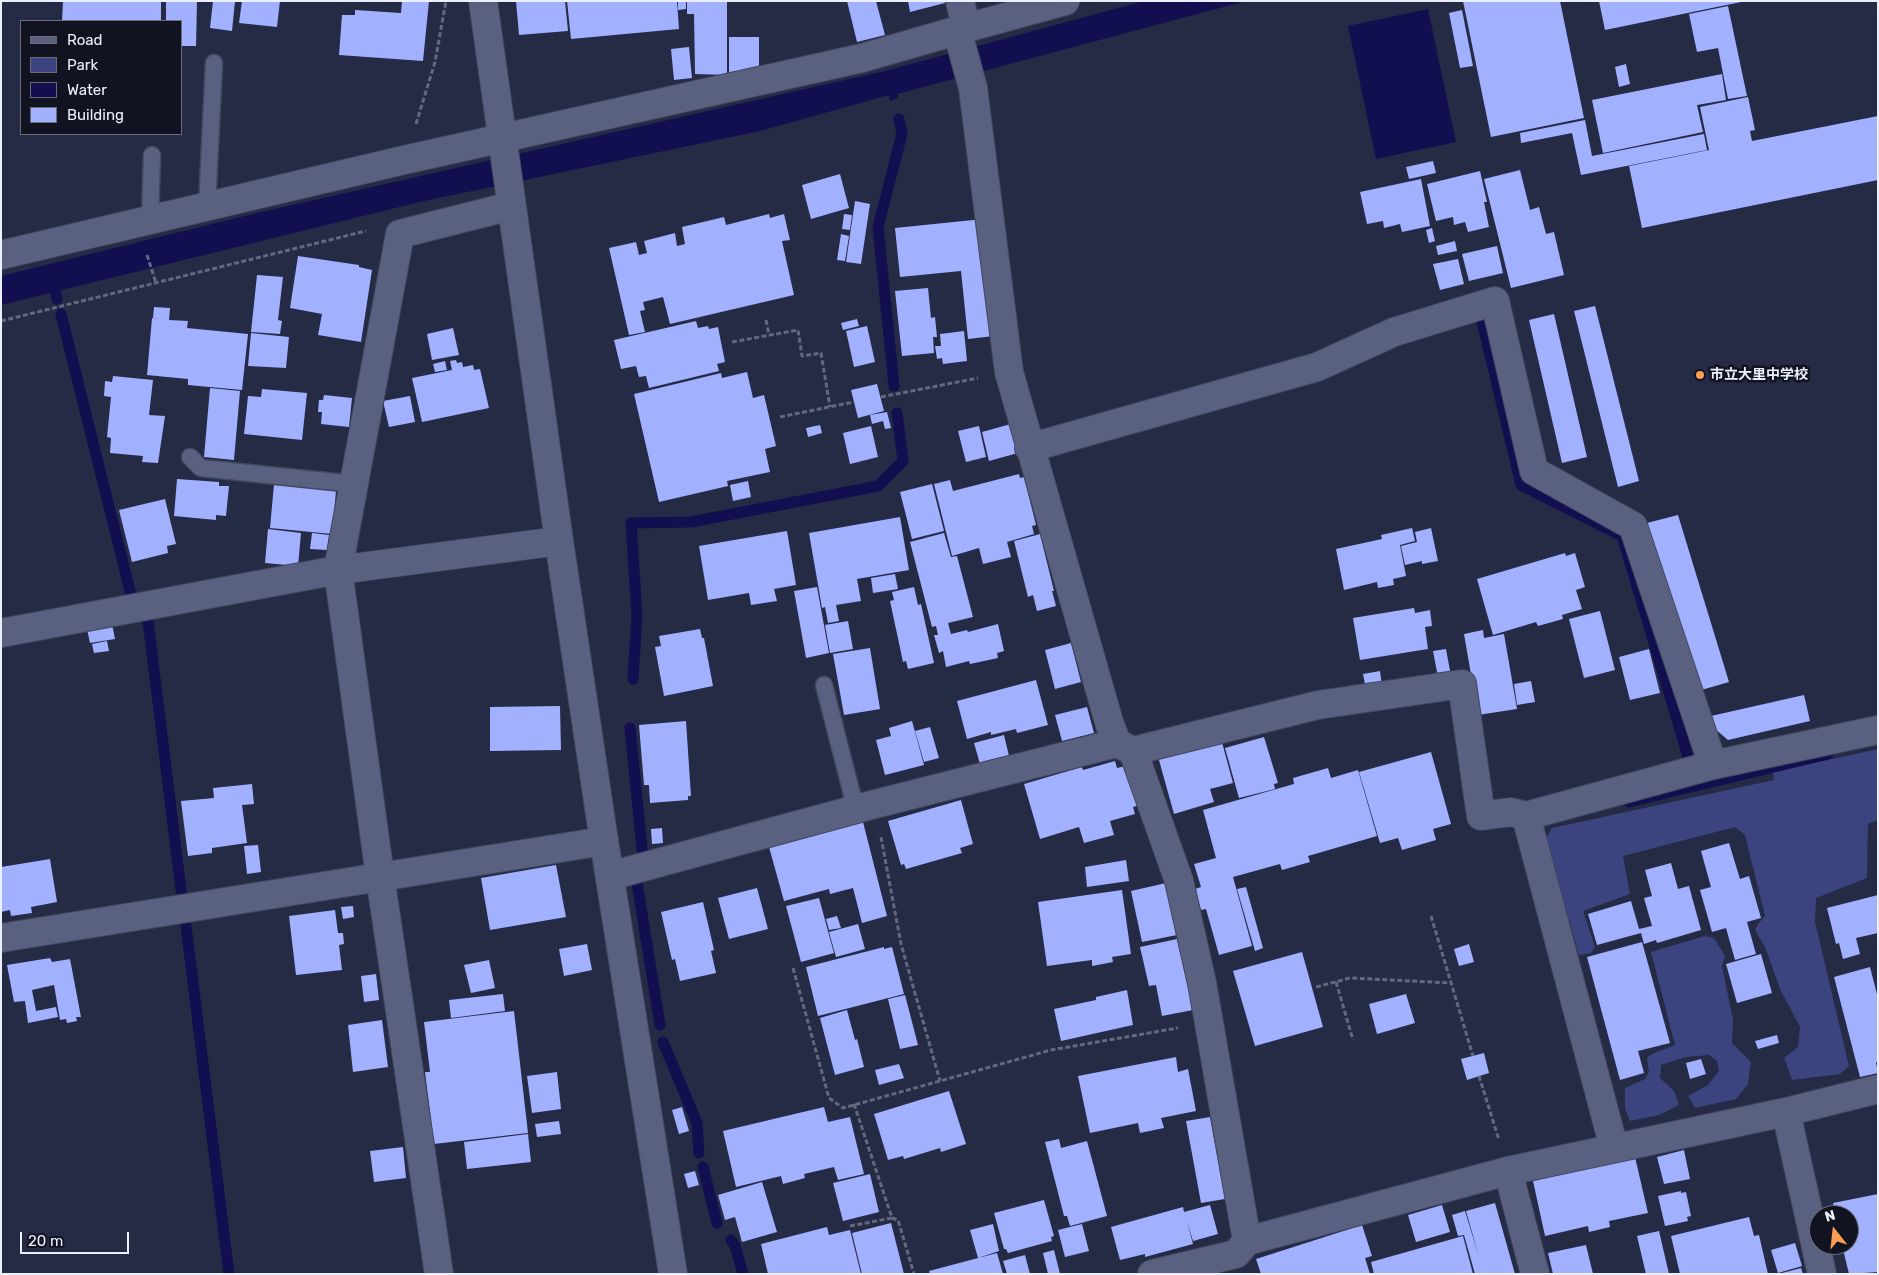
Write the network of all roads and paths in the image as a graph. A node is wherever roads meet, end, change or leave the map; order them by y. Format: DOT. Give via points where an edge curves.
graph roads {
  1 [pos="446,1"];
  2 [pos="482,1"];
  3 [pos="960,1"];
  4 [pos="1065,1"];
  5 [pos="961,31"];
  6 [pos="214,63"];
  7 [pos="503,142"];
  8 [pos="152,156"];
  9 [pos="404,160"];
  10 [pos="511,202"];
  11 [pos="207,207"];
  12 [pos="150,220"];
  13 [pos="400,234"];
  14 [pos="1,255"];
  15 [pos="153,275"];
  16 [pos="156,283"];
  17 [pos="766,320"];
  18 [pos="1,321"];
  19 [pos="769,335"];
  20 [pos="732,342"];
  21 [pos="1009,372"];
  22 [pos="880,397"];
  23 [pos="854,402"];
  24 [pos="830,407"];
  25 [pos="780,417"];
  26 [pos="1029,448"];
  27 [pos="190,457"];
  28 [pos="354,484"];
  29 [pos="559,541"];
  30 [pos="338,570"];
  31 [pos="1,633"];
  32 [pos="824,685"];
  33 [pos="1878,730"];
  34 [pos="1125,747"];
  35 [pos="1712,765"];
  36 [pos="865,807"];
  37 [pos="1526,816"];
  38 [pos="604,841"];
  39 [pos="380,876"];
  40 [pos="610,876"];
  41 [pos="1430,916"];
  42 [pos="1,938"];
  43 [pos="793,968"];
  44 [pos="1336,982"];
  45 [pos="1451,983"];
  46 [pos="1316,987"];
  47 [pos="1209,1022"];
  48 [pos="1353,1040"];
  49 [pos="1473,1056"];
  50 [pos="1479,1076"];
  51 [pos="940,1081"];
  52 [pos="1878,1090"];
  53 [pos="854,1104"];
  54 [pos="1786,1112"];
  55 [pos="1614,1148"];
  56 [pos="1508,1171"];
  57 [pos="892,1218"];
  58 [pos="850,1226"];
  59 [pos="1241,1256"];
  60 [pos="439,1274"];
  61 [pos="673,1274"];
  62 [pos="914,1274"];
  63 [pos="1152,1274"];
  64 [pos="1535,1274"];
  65 [pos="1822,1274"];
  1 -- 9 [label="path" via="435,62"];
  2 -- 7 [label="street"];
  3 -- 5 [label="street"];
  4 -- 5 [label="street"];
  5 -- 7 [label="street" via="862,58"];
  5 -- 21 [label="street" via="973,88"];
  6 -- 11 [label="lane"];
  7 -- 9 [label="street"];
  7 -- 10 [label="street"];
  8 -- 12 [label="lane"];
  9 -- 11 [label="street"];
  10 -- 13 [label="street"];
  10 -- 29 [label="street"];
  11 -- 12 [label="street"];
  12 -- 14 [label="street"];
  13 -- 16 [label="path" via="383,227"];
  13 -- 28 [label="street"];
  15 -- 16 [label="path"];
  16 -- 18 [label="path"];
  17 -- 19 [label="path"];
  19 -- 20 [label="path"];
  19 -- 24 [label="path" via="798,330 802,356 820,353"];
  21 -- 22 [label="path"];
  21 -- 26 [label="street"];
  23 -- 24 [label="path"];
  24 -- 25 [label="path"];
  26 -- 34 [label="street"];
  26 -- 35 [label="street" via="1317,368 1394,332 1495,301 1534,471 1633,526"];
  27 -- 28 [label="lane" via="201,468"];
  28 -- 30 [label="street"];
  29 -- 30 [label="street"];
  29 -- 38 [label="street"];
  30 -- 31 [label="street"];
  30 -- 39 [label="street"];
  32 -- 36 [label="lane"];
  33 -- 35 [label="street"];
  34 -- 36 [label="street"];
  34 -- 37 [label="street" via="1318,705 1462,684 1481,816 1511,812"];
  34 -- 47 [label="street" via="1179,881"];
  35 -- 37 [label="street"];
  36 -- 40 [label="street"];
  36 -- 51 [label="path"];
  37 -- 55 [label="street"];
  38 -- 39 [label="street"];
  38 -- 40 [label="street"];
  39 -- 42 [label="street"];
  39 -- 60 [label="street"];
  40 -- 61 [label="street"];
  41 -- 45 [label="path"];
  43 -- 53 [label="path" via="829,1098 842,1108"];
  44 -- 45 [label="path" via="1350,978"];
  44 -- 46 [label="path"];
  44 -- 48 [label="path"];
  45 -- 49 [label="path"];
  47 -- 51 [label="path" via="1051,1050"];
  47 -- 59 [label="street"];
  50 -- 56 [label="path"];
  51 -- 53 [label="path"];
  52 -- 54 [label="street"];
  53 -- 57 [label="path"];
  54 -- 55 [label="street"];
  54 -- 65 [label="street"];
  55 -- 56 [label="street"];
  56 -- 59 [label="street"];
  56 -- 64 [label="street"];
  57 -- 58 [label="path"];
  57 -- 62 [label="path" via="898,1220"];
  59 -- 63 [label="street"];
}
